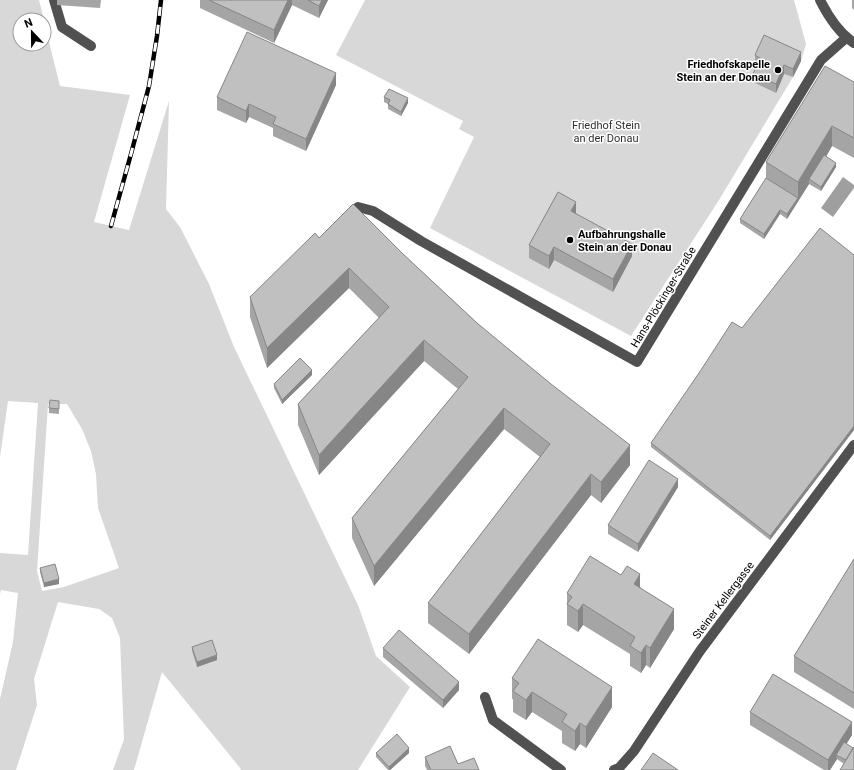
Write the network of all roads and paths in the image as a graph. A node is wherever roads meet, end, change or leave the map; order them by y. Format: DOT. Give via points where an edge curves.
graph roads {
  1 [pos="54,0"];
  2 [pos="820,0"];
  3 [pos="850,40"];
  4 [pos="91,46"];
  5 [pos="358,207"];
  6 [pos="854,445"];
  7 [pos="485,698"];
  8 [pos="561,770"];
  9 [pos="614,770"];
  1 -- 4 [label="street" via="62,28"];
  2 -- 3 [label="street" via="827,14"];
  3 -- 5 [label="street, Hans-Plöckinger-Straße" via="821,60 637,362 374,212"];
  6 -- 9 [label="street, Steiner Kellergasse" via="700,651 634,751"];
  7 -- 8 [label="street" via="493,720"];
}
